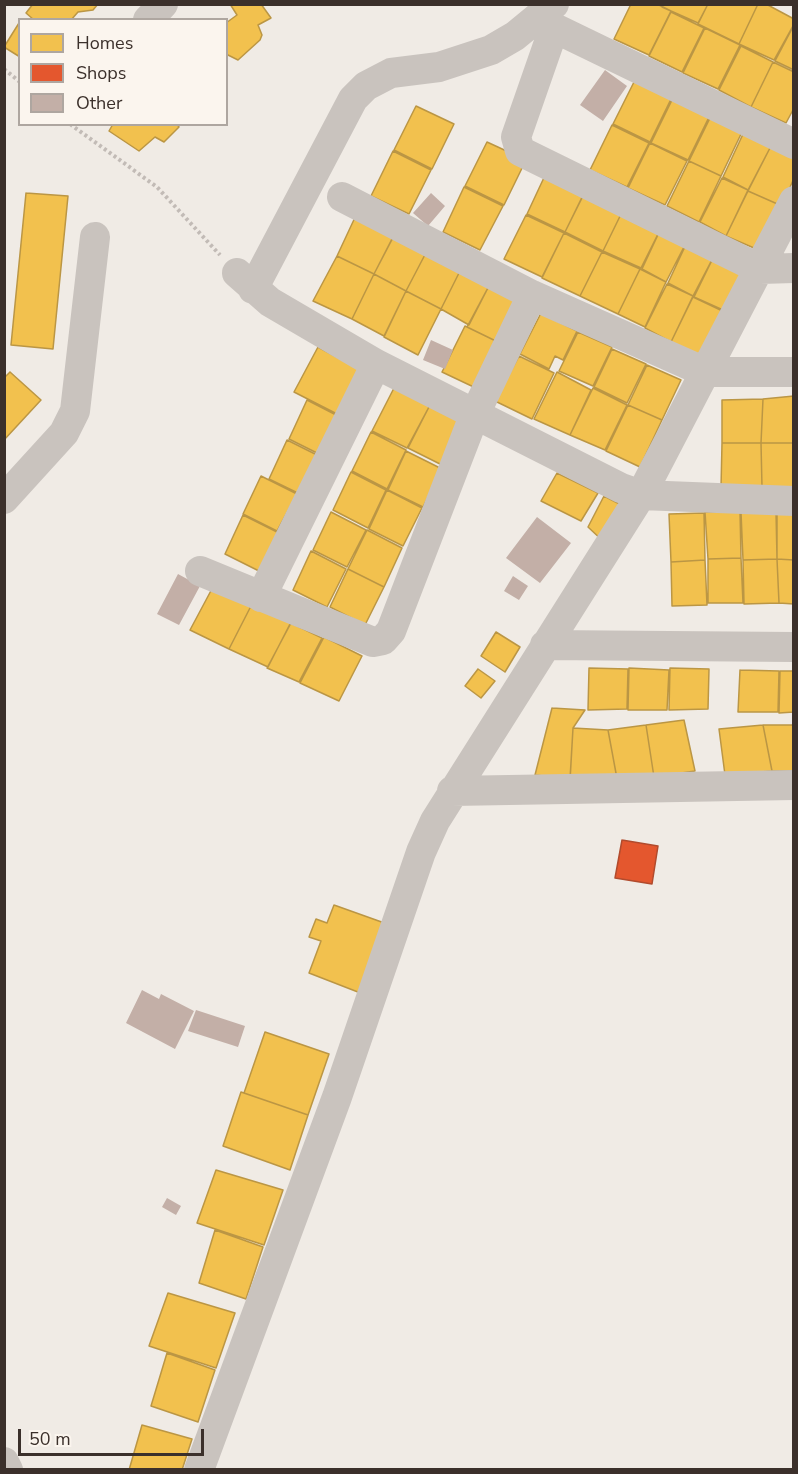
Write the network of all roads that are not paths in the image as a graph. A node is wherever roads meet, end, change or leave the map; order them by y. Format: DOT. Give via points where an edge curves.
graph roads {
  1 [pos="163,4"];
  2 [pos="548,17"];
  3 [pos="150,18"];
  4 [pos="794,144"];
  5 [pos="342,197"];
  6 [pos="794,201"];
  7 [pos="95,237"];
  8 [pos="794,268"];
  9 [pos="760,269"];
  10 [pos="532,295"];
  11 [pos="376,364"];
  12 [pos="705,372"];
  13 [pos="794,372"];
  14 [pos="474,416"];
  15 [pos="641,495"];
  16 [pos="4,499"];
  17 [pos="794,501"];
  18 [pos="200,571"];
  19 [pos="261,597"];
  20 [pos="545,645"];
  21 [pos="794,647"];
  22 [pos="794,785"];
  23 [pos="452,791"];
  24 [pos="4,1462"];
  25 [pos="8,1470"];
  26 [pos="199,1470"];
  1 -- 3 [label="street"];
  2 -- 4 [label="street"];
  2 -- 9 [label="street" via="516,137 520,151"];
  2 -- 11 [label="street" via="491,50 439,67 404,69 366,86 353,99 245,281"];
  5 -- 10 [label="street"];
  6 -- 9 [label="street"];
  7 -- 16 [label="street" via="75,411 64,433"];
  8 -- 9 [label="street"];
  9 -- 12 [label="street"];
  10 -- 12 [label="street"];
  10 -- 14 [label="street"];
  11 -- 14 [label="street"];
  11 -- 19 [label="street"];
  12 -- 13 [label="street"];
  12 -- 15 [label="street"];
  14 -- 15 [label="street"];
  14 -- 19 [label="street" via="391,631 383,640 373,642"];
  15 -- 17 [label="street"];
  15 -- 20 [label="street"];
  18 -- 19 [label="street"];
  20 -- 21 [label="street"];
  20 -- 23 [label="street"];
  22 -- 23 [label="street"];
  23 -- 26 [label="street" via="421,852 338,1097"];
  24 -- 25 [label="street"];
}
